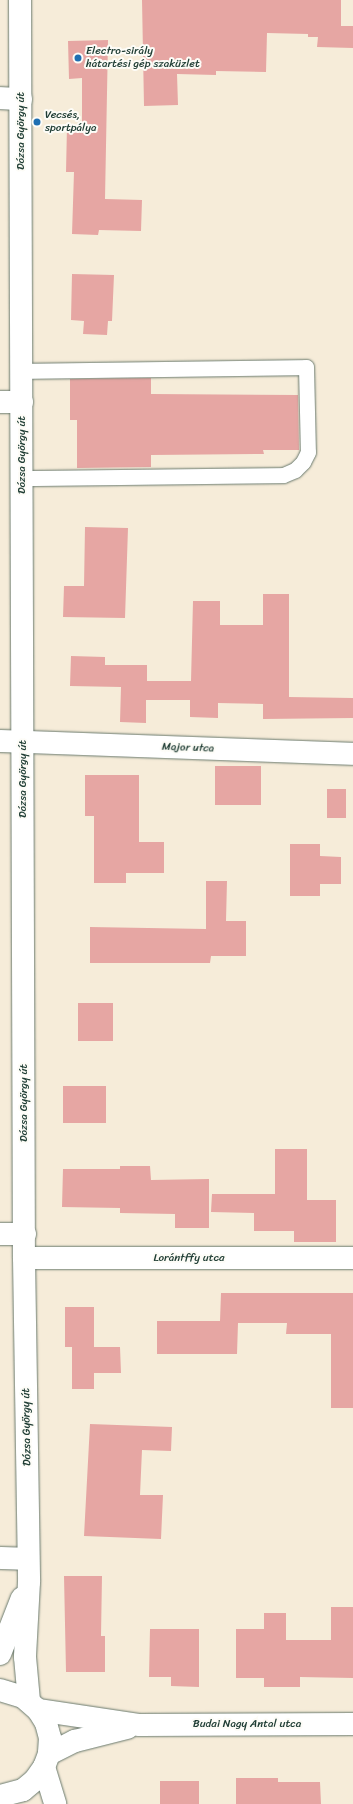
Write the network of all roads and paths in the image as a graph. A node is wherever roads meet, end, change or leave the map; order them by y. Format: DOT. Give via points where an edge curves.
graph roads {
  1 [pos="20,0"];
  2 [pos="10,98"];
  3 [pos="22,371"];
  4 [pos="0,402"];
  5 [pos="22,402"];
  6 [pos="22,478"];
  7 [pos="0,741"];
  8 [pos="23,743"];
  9 [pos="353,754"];
  10 [pos="0,1234"];
  11 [pos="25,1234"];
  12 [pos="24,1258"];
  13 [pos="353,1258"];
  14 [pos="0,1558"];
  15 [pos="28,1559"];
  16 [pos="28,1582"];
  17 [pos="0,1654"];
  18 [pos="0,1690"];
  19 [pos="34,1706"];
  20 [pos="353,1724"];
  21 [pos="140,1725"];
  22 [pos="46,1761"];
  23 [pos="7,1799"];
  24 [pos="55,1804"];
  1 -- 2 [label="main road, Dózsa György út"];
  2 -- 3 [label="main road, Dózsa György út"];
  3 -- 5 [label="main road, Dózsa György út"];
  3 -- 6 [label="lane" via="306,367 308,452 295,470 283,475"];
  4 -- 5 [label="main road"];
  5 -- 6 [label="main road, Dózsa György út"];
  6 -- 8 [label="main road, Dózsa György út"];
  7 -- 8 [label="main road, Major utca"];
  8 -- 9 [label="main road, Major utca"];
  8 -- 11 [label="main road, Dózsa György út"];
  10 -- 11 [label="main road"];
  11 -- 12 [label="main road, Dózsa György út"];
  12 -- 13 [label="main road, Lorántffy utca"];
  12 -- 15 [label="main road, Dózsa György út"];
  14 -- 15 [label="main road"];
  15 -- 16 [label="main road, Dózsa György út"];
  16 -- 17 [label="main road, Dózsa György út"];
  16 -- 19 [label="main road, Dózsa György út" via="25,1657"];
  18 -- 19 [label="main road, Budai Nagy Antal utca" via="23,1697"];
  19 -- 21 [label="main road, Budai Nagy Antal utca"];
  19 -- 22 [label="main road" via="46,1723 50,1738"];
  20 -- 21 [label="main road, Budai Nagy Antal utca"];
  21 -- 22 [label="main road, Budai Nagy Antal utca" via="75,1741"];
  22 -- 23 [label="main road" via="35,1780"];
  22 -- 24 [label="main road"];
}
